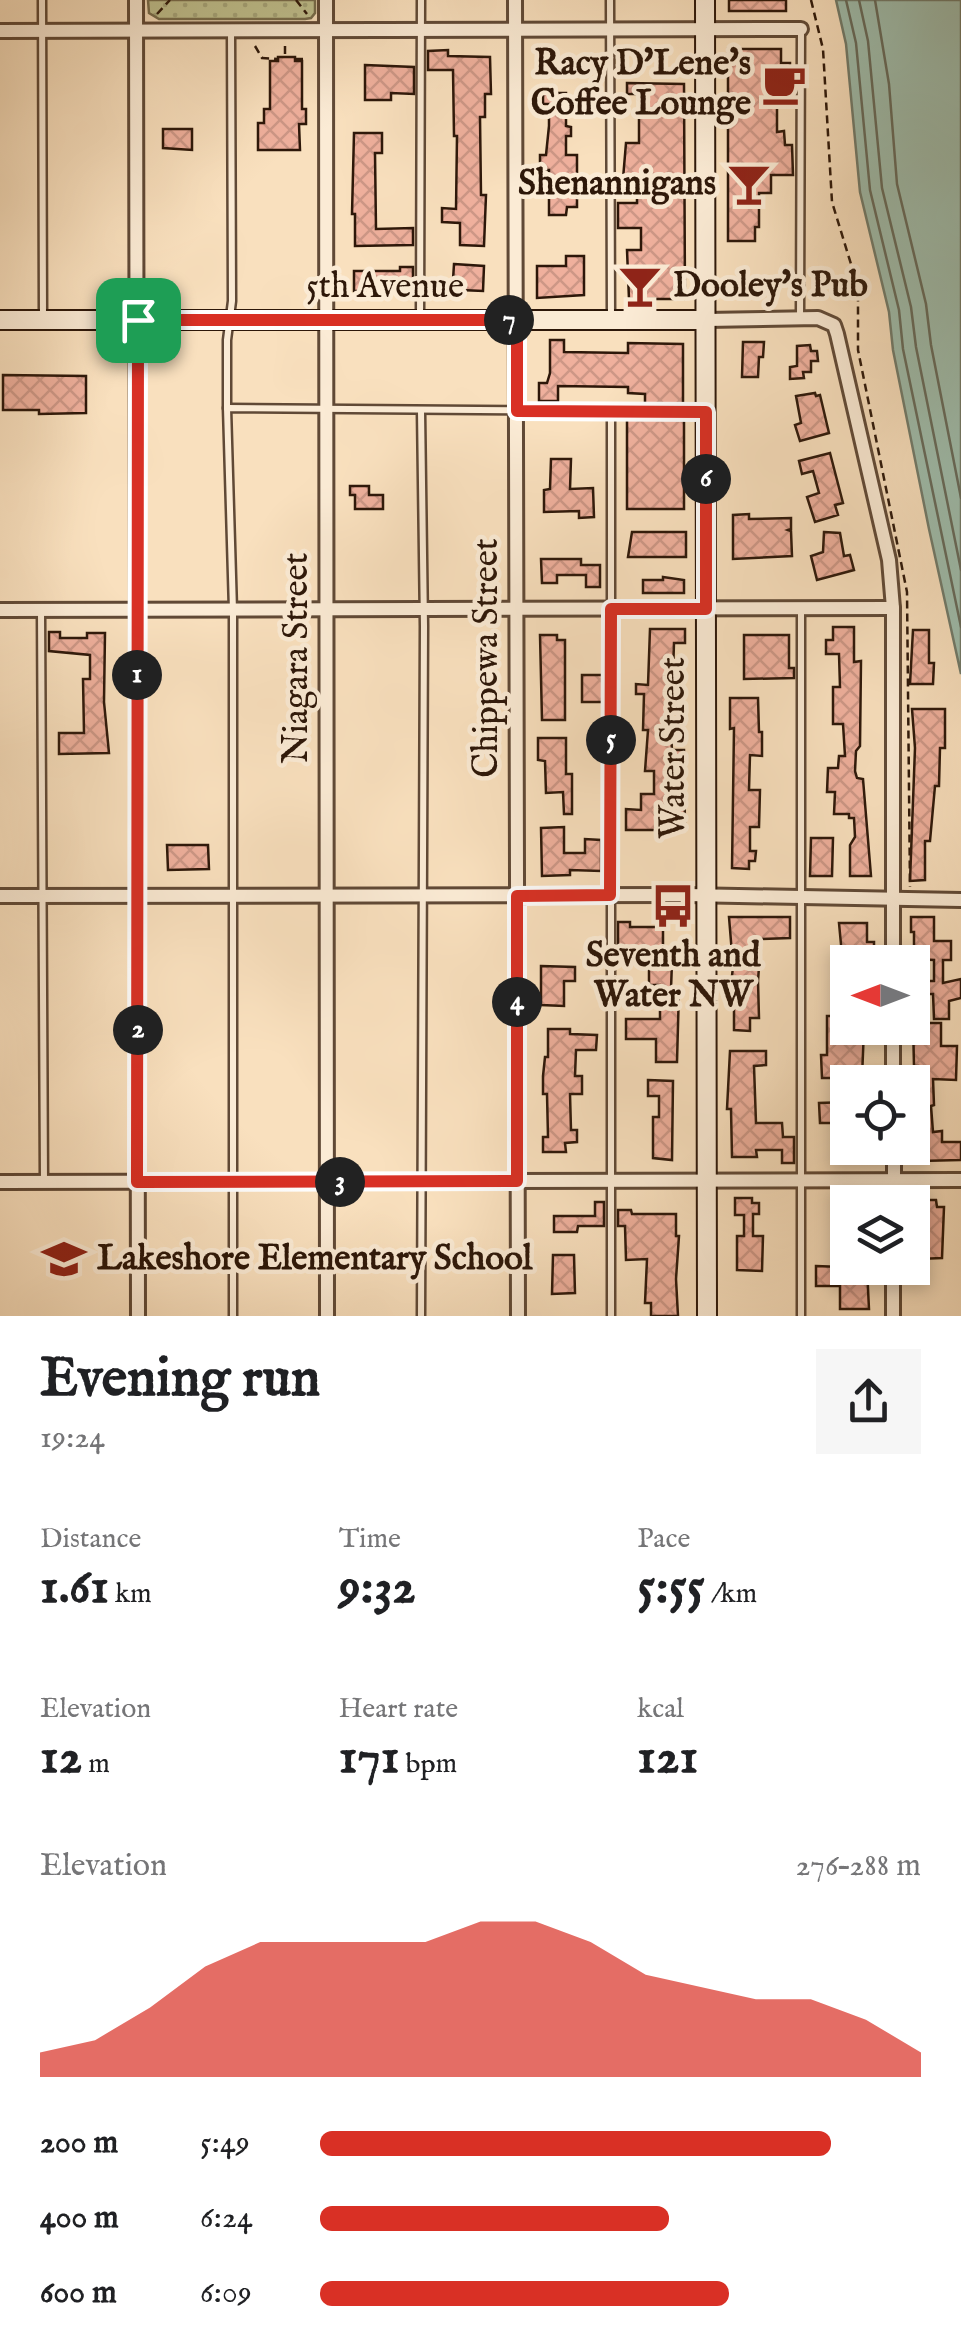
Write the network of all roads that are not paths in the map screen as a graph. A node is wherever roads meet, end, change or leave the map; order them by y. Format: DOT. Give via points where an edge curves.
graph roads {
  1 [pos="42,0"];
  2 [pos="136,0"];
  3 [pos="326,0"];
  4 [pos="421,0"];
  5 [pos="516,0"];
  6 [pos="610,0"];
  7 [pos="705,0"];
  8 [pos="326,29"];
  9 [pos="421,29"];
  10 [pos="610,29"];
  11 [pos="706,29"];
  12 [pos="801,29"];
  13 [pos="136,30"];
  14 [pos="231,30"];
  15 [pos="516,30"];
  16 [pos="0,31"];
  17 [pos="42,31"];
  18 [pos="800,319"];
  19 [pos="0,320"];
  20 [pos="43,320"];
  21 [pos="138,320"];
  22 [pos="230,320"];
  23 [pos="327,320"];
  24 [pos="420,320"];
  25 [pos="517,320"];
  26 [pos="611,320"];
  27 [pos="706,320"];
  28 [pos="227,408"];
  29 [pos="611,410"];
  30 [pos="326,411"];
  31 [pos="420,411"];
  32 [pos="517,411"];
  33 [pos="706,412"];
  34 [pos="893,608"];
  35 [pos="41,609"];
  36 [pos="423,609"];
  37 [pos="611,609"];
  38 [pos="706,609"];
  39 [pos="801,609"];
  40 [pos="0,610"];
  41 [pos="137,610"];
  42 [pos="232,610"];
  43 [pos="326,610"];
  44 [pos="516,611"];
  45 [pos="328,895"];
  46 [pos="422,895"];
  47 [pos="610,895"];
  48 [pos="706,895"];
  49 [pos="0,896"];
  50 [pos="42,896"];
  51 [pos="138,896"];
  52 [pos="232,896"];
  53 [pos="517,896"];
  54 [pos="801,896"];
  55 [pos="892,899"];
  56 [pos="961,900"];
  57 [pos="892,945"];
  58 [pos="894,1165"];
  59 [pos="420,1180"];
  60 [pos="802,1180"];
  61 [pos="894,1180"];
  62 [pos="961,1180"];
  63 [pos="44,1181"];
  64 [pos="232,1181"];
  65 [pos="517,1181"];
  66 [pos="612,1181"];
  67 [pos="707,1181"];
  68 [pos="0,1182"];
  69 [pos="137,1182"];
  70 [pos="328,1182"];
  71 [pos="894,1185"];
  72 [pos="894,1285"];
  73 [pos="138,1316"];
  74 [pos="233,1316"];
  75 [pos="327,1316"];
  76 [pos="421,1316"];
  77 [pos="518,1316"];
  78 [pos="611,1316"];
  79 [pos="707,1316"];
  80 [pos="802,1316"];
  81 [pos="893,1316"];
  1 -- 17 [label="lane"];
  2 -- 13 [label="street"];
  3 -- 8 [label="street, Niagara Street"];
  4 -- 9 [label="lane"];
  5 -- 15 [label="street, Chippewa Street"];
  6 -- 10 [label="lane"];
  7 -- 11 [label="main road, Water Street"];
  8 -- 9 [label="street"];
  8 -- 14 [label="street"];
  8 -- 23 [label="street, Niagara Street"];
  9 -- 15 [label="street"];
  9 -- 24 [label="lane"];
  10 -- 11 [label="street"];
  10 -- 15 [label="street"];
  10 -- 26 [label="lane"];
  11 -- 12 [label="street"];
  11 -- 27 [label="main road, Water Street"];
  12 -- 18 [label="lane"];
  13 -- 14 [label="street"];
  13 -- 17 [label="street"];
  13 -- 21 [label="street"];
  14 -- 22 [label="lane"];
  15 -- 25 [label="street, Chippewa Street"];
  16 -- 17 [label="street"];
  17 -- 20 [label="lane"];
  18 -- 27 [label="street, 5th Avenue"];
  18 -- 34 [label="street, 5th Avenue" via="829,321 838,334 889,560"];
  19 -- 20 [label="main road, 5th Avenue"];
  20 -- 21 [label="main road, 5th Avenue"];
  21 -- 22 [label="main road, 5th Avenue"];
  21 -- 41 [label="street"];
  22 -- 23 [label="main road, 5th Avenue"];
  22 -- 28 [label="lane"];
  23 -- 24 [label="main road, 5th Avenue"];
  23 -- 30 [label="street, Niagara Street"];
  24 -- 25 [label="main road, 5th Avenue"];
  25 -- 26 [label="main road, 5th Avenue"];
  25 -- 32 [label="street, Chippewa Street"];
  26 -- 27 [label="main road, 5th Avenue"];
  27 -- 33 [label="main road, Water Street"];
  28 -- 30 [label="lane"];
  28 -- 42 [label="lane"];
  29 -- 32 [label="lane"];
  29 -- 33 [label="lane"];
  29 -- 37 [label="lane"];
  30 -- 31 [label="lane"];
  30 -- 43 [label="street, Niagara Street"];
  31 -- 32 [label="lane"];
  31 -- 36 [label="lane"];
  32 -- 44 [label="street, Chippewa Street"];
  33 -- 38 [label="main road, Water Street"];
  34 -- 39 [label="street"];
  34 -- 55 [label="street"];
  35 -- 40 [label="street"];
  35 -- 41 [label="street"];
  35 -- 50 [label="lane"];
  36 -- 43 [label="street"];
  36 -- 44 [label="street"];
  36 -- 46 [label="lane"];
  37 -- 38 [label="street"];
  37 -- 44 [label="street"];
  37 -- 47 [label="lane"];
  38 -- 39 [label="street"];
  38 -- 48 [label="main road, Water Street"];
  39 -- 54 [label="lane"];
  41 -- 42 [label="street"];
  41 -- 51 [label="street"];
  42 -- 43 [label="street"];
  42 -- 52 [label="lane"];
  43 -- 45 [label="street, Niagara Street"];
  44 -- 53 [label="street, Chippewa Street"];
  45 -- 46 [label="street"];
  45 -- 52 [label="street"];
  45 -- 70 [label="street, Niagara Street"];
  46 -- 53 [label="street"];
  46 -- 59 [label="lane"];
  47 -- 48 [label="street"];
  47 -- 53 [label="street"];
  47 -- 66 [label="lane"];
  48 -- 54 [label="street"];
  48 -- 67 [label="main road, Water Street"];
  49 -- 50 [label="street"];
  50 -- 51 [label="street"];
  50 -- 63 [label="lane"];
  51 -- 52 [label="street"];
  51 -- 69 [label="street"];
  52 -- 64 [label="lane"];
  53 -- 65 [label="street, Chippewa Street"];
  54 -- 55 [label="street"];
  54 -- 60 [label="lane"];
  55 -- 56 [label="street"];
  55 -- 57 [label="street"];
  58 -- 61 [label="street"];
  59 -- 65 [label="street"];
  59 -- 70 [label="street"];
  59 -- 76 [label="lane"];
  60 -- 61 [label="street"];
  60 -- 67 [label="street"];
  60 -- 80 [label="lane"];
  61 -- 62 [label="street"];
  61 -- 71 [label="street"];
  63 -- 68 [label="street"];
  63 -- 69 [label="street"];
  64 -- 69 [label="street"];
  64 -- 70 [label="street"];
  64 -- 74 [label="lane"];
  65 -- 66 [label="street"];
  65 -- 77 [label="street, Chippewa Street"];
  66 -- 67 [label="street"];
  66 -- 78 [label="lane"];
  67 -- 79 [label="main road, Water Street"];
  69 -- 73 [label="street"];
  70 -- 75 [label="street, Niagara Street"];
  72 -- 81 [label="street"];
}
